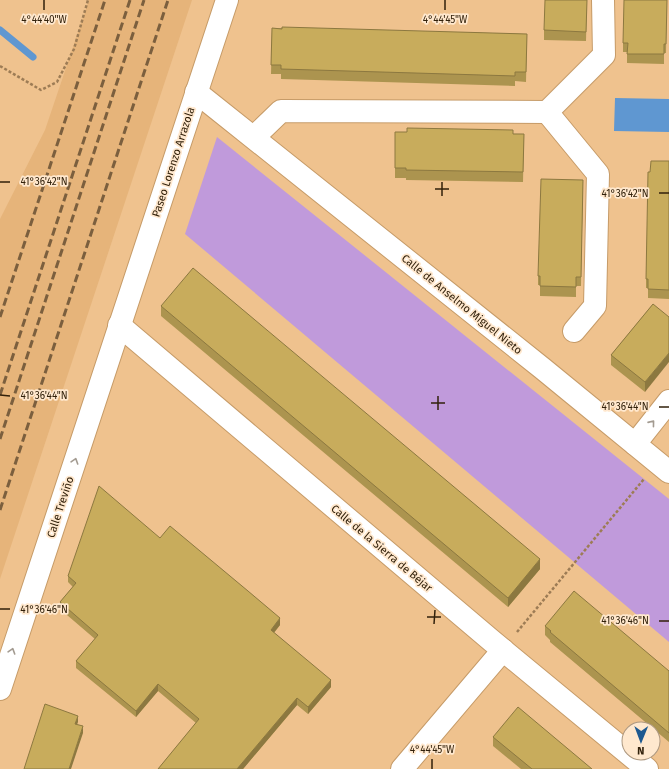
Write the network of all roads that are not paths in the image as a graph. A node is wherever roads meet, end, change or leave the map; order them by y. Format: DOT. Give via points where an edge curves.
graph roads {
  1 [pos="227,0"];
  2 [pos="603,0"];
  3 [pos="196,92"];
  4 [pos="547,112"];
  5 [pos="254,137"];
  6 [pos="119,325"];
  7 [pos="574,331"];
  8 [pos="669,401"];
  9 [pos="635,444"];
  10 [pos="663,468"];
  11 [pos="502,650"];
  12 [pos="0,688"];
  13 [pos="402,769"];
  14 [pos="646,769"];
  1 -- 3 [label="street, Paseo Lorenzo Arrazola"];
  2 -- 4 [label="street" via="604,55"];
  3 -- 5 [label="street, Calle de Anselmo Miguel Nieto"];
  3 -- 6 [label="street, Paseo Lorenzo Arrazola"];
  4 -- 5 [label="street" via="281,111"];
  4 -- 7 [label="street" via="598,174 595,306"];
  5 -- 9 [label="street, Calle de Anselmo Miguel Nieto"];
  6 -- 11 [label="street, Calle de la Sierra de Béjar"];
  12 -- 6 [label="street, Calle Treviño, one-way"];
  9 -- 8 [label="street, one-way"];
  9 -- 10 [label="street, Calle de Anselmo Miguel Nieto"];
  11 -- 13 [label="street"];
  11 -- 14 [label="street, Calle de la Sierra de Béjar"];
}
